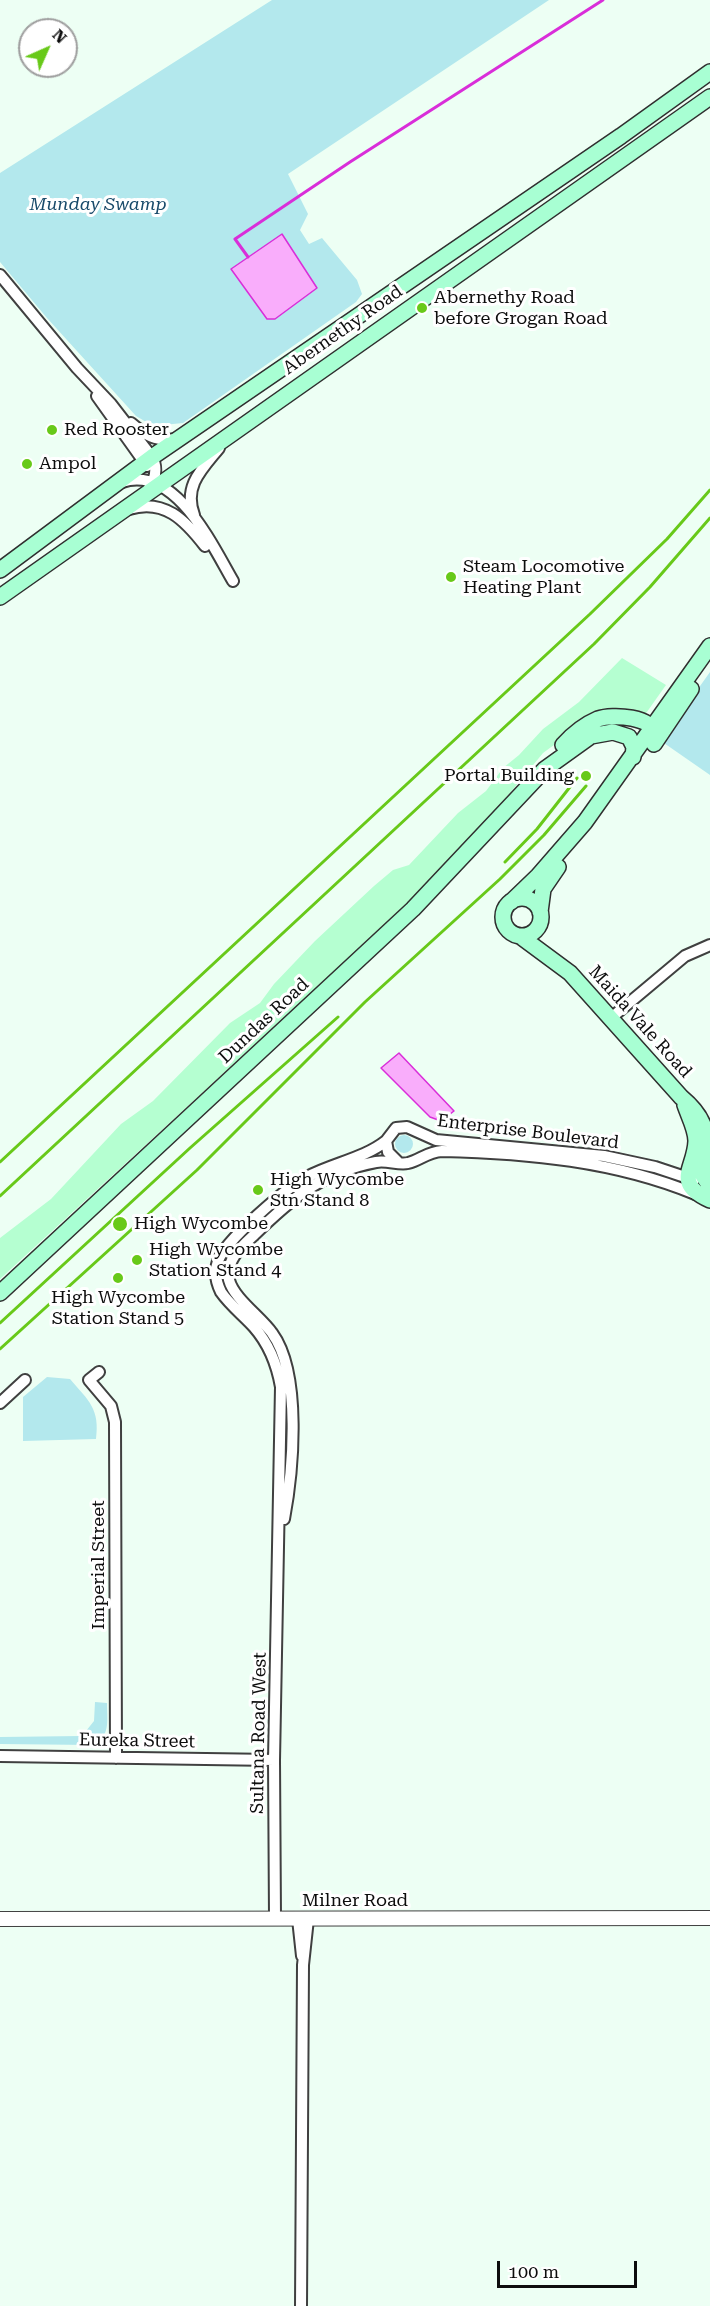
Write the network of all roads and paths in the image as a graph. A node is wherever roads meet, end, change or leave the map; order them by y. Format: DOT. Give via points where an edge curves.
graph roads {
  1 [pos="710,72"];
  2 [pos="710,97"];
  3 [pos="0,275"];
  4 [pos="77,368"];
  5 [pos="111,404"];
  6 [pos="236,430"];
  7 [pos="190,432"];
  8 [pos="153,472"];
  9 [pos="112,518"];
  10 [pos="197,521"];
  11 [pos="0,570"];
  12 [pos="0,597"];
  13 [pos="710,646"];
  14 [pos="710,659"];
  15 [pos="663,711"];
  16 [pos="615,716"];
  17 [pos="623,734"];
  18 [pos="652,736"];
  19 [pos="633,757"];
  20 [pos="545,769"];
  21 [pos="552,867"];
  22 [pos="511,902"];
  23 [pos="540,915"];
  24 [pos="520,936"];
  25 [pos="710,945"];
  26 [pos="570,973"];
  27 [pos="611,1018"];
  28 [pos="416,1131"];
  29 [pos="386,1141"];
  30 [pos="416,1158"];
  31 [pos="398,1162"];
  32 [pos="696,1180"];
  33 [pos="0,1293"];
  34 [pos="99,1372"];
  35 [pos="26,1380"];
  36 [pos="89,1380"];
  37 [pos="80,1388"];
  38 [pos="0,1403"];
  39 [pos="278,1549"];
  40 [pos="0,1756"];
  41 [pos="116,1758"];
  42 [pos="274,1760"];
  43 [pos="275,1918"];
  44 [pos="710,1918"];
  45 [pos="0,1919"];
  46 [pos="303,1919"];
  47 [pos="301,2306"];
  1 -- 7 [label="main road, Abernethy Road"];
  2 -- 6 [label="main road, Abernethy Road"];
  3 -- 4 [label="street"];
  4 -- 5 [label="street"];
  4 -- 8 [label="street"];
  5 -- 7 [label="street" via="150,437 177,439"];
  5 -- 8 [label="street"];
  6 -- 8 [label="main road, Abernethy Road" via="177,472"];
  6 -- 10 [label="street" via="190,488"];
  7 -- 8 [label="main road, Abernethy Road"];
  8 -- 9 [label="main road, Abernethy Road" via="139,499"];
  8 -- 10 [label="street"];
  8 -- 11 [label="main road, Abernethy Road" via="113,486"];
  9 -- 10 [label="street" via="126,510 144,507 173,512 192,529 233,581"];
  9 -- 12 [label="main road, Abernethy Road"];
  13 -- 15 [label="main road"];
  14 -- 18 [label="main road"];
  15 -- 16 [label="main road, Dundas Road"];
  15 -- 18 [label="main road"];
  16 -- 18 [label="main road" via="641,721"];
  16 -- 20 [label="main road, Dundas Road" via="583,727 558,749"];
  17 -- 18 [label="main road, Dundas Road"];
  17 -- 19 [label="main road" via="633,743"];
  17 -- 20 [label="main road, Dundas Road" via="591,736"];
  18 -- 19 [label="main road"];
  18 -- 21 [label="main road" via="611,804"];
  19 -- 21 [label="main road"];
  20 -- 33 [label="main road, Dundas Road" via="413,909"];
  21 -- 22 [label="main road"];
  21 -- 23 [label="main road" via="543,890"];
  22 -- 23 [label="main road" via="528,900"];
  22 -- 24 [label="main road, Maida Vale Road" via="503,912 505,925 508,931"];
  23 -- 24 [label="main road" via="536,929"];
  23 -- 26 [label="main road, Maida Vale Road" via="544,936"];
  24 -- 26 [label="main road, Maida Vale Road"];
  25 -- 27 [label="street" via="685,956"];
  26 -- 27 [label="main road, Maida Vale Road"];
  27 -- 32 [label="main road, Maida Vale Road" via="681,1097 696,1136"];
  28 -- 29 [label="street, Enterprise Boulevard" via="396,1128"];
  28 -- 30 [label="street, Enterprise Boulevard" via="422,1144"];
  28 -- 32 [label="street, Enterprise Boulevard" via="436,1140 578,1152 634,1162"];
  29 -- 31 [label="street" via="388,1152"];
  29 -- 39 [label="street, Enterprise Boulevard" via="373,1151 306,1177 288,1189 230,1243 217,1263 216,1278 221,1292 262,1336 278,1374"];
  30 -- 31 [label="street, Enterprise Boulevard"];
  30 -- 32 [label="street, Enterprise Boulevard" via="442,1151 545,1157"];
  31 -- 39 [label="street, Enterprise Boulevard" via="361,1166 308,1188 242,1246 229,1267 232,1287 273,1333 290,1375 289,1489"];
  34 -- 36 [label="street"];
  35 -- 38 [label="street"];
  36 -- 37 [label="street"];
  36 -- 41 [label="street, Imperial Street" via="111,1406 115,1422"];
  39 -- 42 [label="street, Sultana Road West"];
  40 -- 41 [label="street, Eureka Street"];
  41 -- 42 [label="street, Eureka Street"];
  42 -- 43 [label="street, Sultana Road West"];
  43 -- 45 [label="street, Milner Road"];
  43 -- 46 [label="street, Milner Road"];
  44 -- 46 [label="street, Milner Road"];
  46 -- 47 [label="street"];
}
